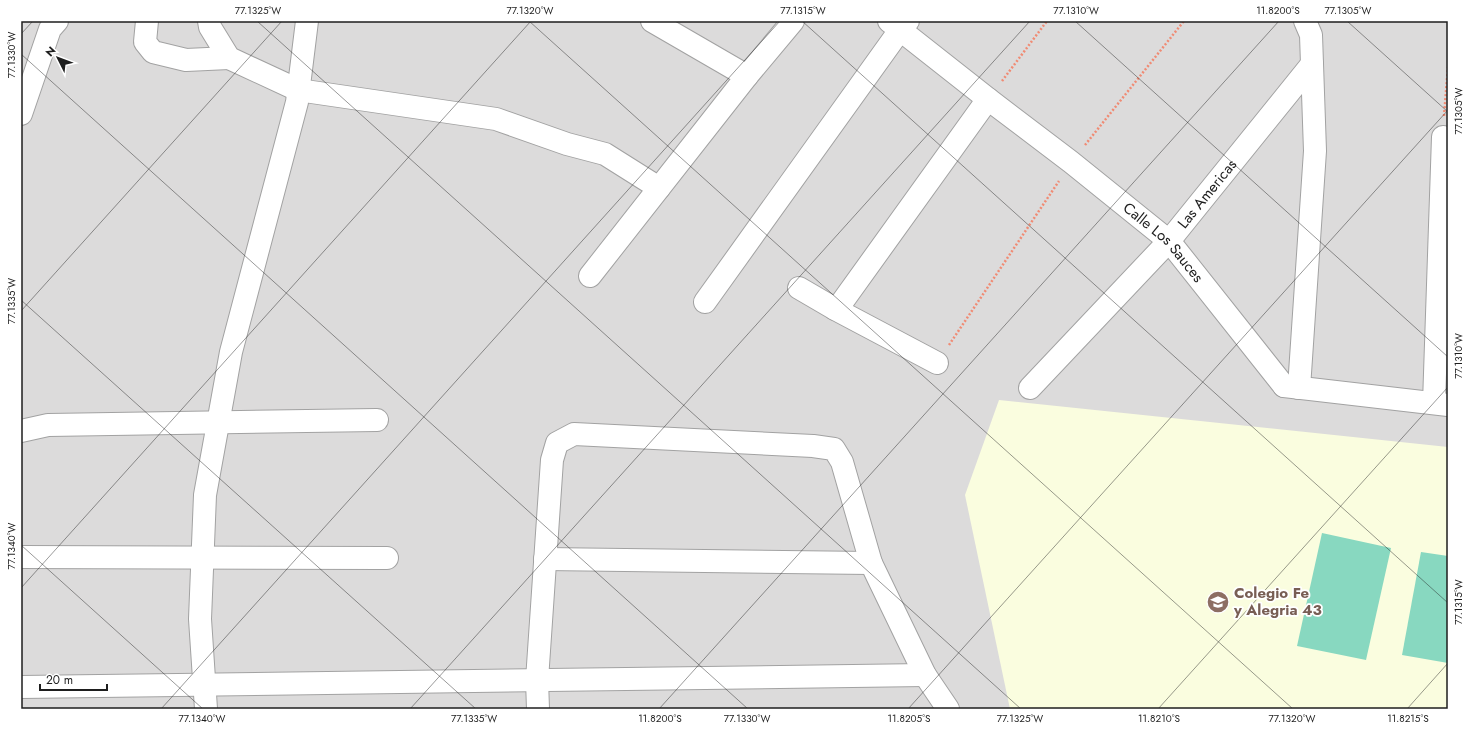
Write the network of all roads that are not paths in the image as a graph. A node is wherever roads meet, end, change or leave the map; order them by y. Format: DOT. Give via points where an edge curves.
graph roads {
  1 [pos="57,21"];
  2 [pos="147,21"];
  3 [pos="209,21"];
  4 [pos="306,21"];
  5 [pos="652,21"];
  6 [pos="793,21"];
  7 [pos="1304,21"];
  8 [pos="899,24"];
  9 [pos="229,58"];
  10 [pos="1312,64"];
  11 [pos="747,76"];
  12 [pos="298,90"];
  13 [pos="988,99"];
  14 [pos="21,114"];
  15 [pos="1443,137"];
  16 [pos="659,188"];
  17 [pos="1169,241"];
  18 [pos="590,276"];
  19 [pos="799,288"];
  20 [pos="705,302"];
  21 [pos="835,309"];
  22 [pos="937,363"];
  23 [pos="1291,387"];
  24 [pos="1030,388"];
  25 [pos="1441,404"];
  26 [pos="377,420"];
  27 [pos="218,422"];
  28 [pos="21,431"];
  29 [pos="21,557"];
  30 [pos="203,558"];
  31 [pos="387,558"];
  32 [pos="545,559"];
  33 [pos="871,563"];
  34 [pos="925,675"];
  35 [pos="537,680"];
  36 [pos="205,685"];
  37 [pos="21,688"];
  38 [pos="206,709"];
  39 [pos="538,709"];
  40 [pos="948,709"];
  1 -- 14 [label="street" via="50,29"];
  2 -- 9 [label="street" via="145,42 153,52 186,60"];
  3 -- 9 [label="street"];
  4 -- 12 [label="street"];
  5 -- 11 [label="street"];
  6 -- 11 [label="street"];
  7 -- 10 [label="street" via="1311,35"];
  8 -- 13 [label="street, Calle Los Sauces"];
  8 -- 20 [label="street"];
  9 -- 12 [label="street"];
  10 -- 17 [label="street, Las Americas"];
  10 -- 23 [label="street" via="1315,151"];
  11 -- 16 [label="street"];
  12 -- 16 [label="street" via="496,118 567,144 605,154"];
  12 -- 27 [label="street" via="297,102 231,352"];
  13 -- 17 [label="street, Calle Los Sauces" via="1072,162"];
  13 -- 21 [label="street"];
  15 -- 25 [label="street"];
  16 -- 18 [label="street"];
  17 -- 23 [label="street, Calle Los Sauces"];
  17 -- 24 [label="street, Las Americas"];
  19 -- 21 [label="street"];
  21 -- 22 [label="street"];
  23 -- 25 [label="street"];
  26 -- 27 [label="street"];
  27 -- 28 [label="street" via="48,425"];
  27 -- 30 [label="street" via="205,495"];
  29 -- 30 [label="street"];
  30 -- 31 [label="street"];
  30 -- 36 [label="street" via="200,619"];
  32 -- 33 [label="street"];
  32 -- 33 [label="street" via="552,460 557,443 574,434 834,449 842,462"];
  32 -- 35 [label="street"];
  33 -- 34 [label="street"];
  34 -- 35 [label="street"];
  34 -- 40 [label="street"];
  35 -- 36 [label="street"];
  35 -- 39 [label="street"];
  36 -- 37 [label="street"];
  36 -- 38 [label="street"];
}
